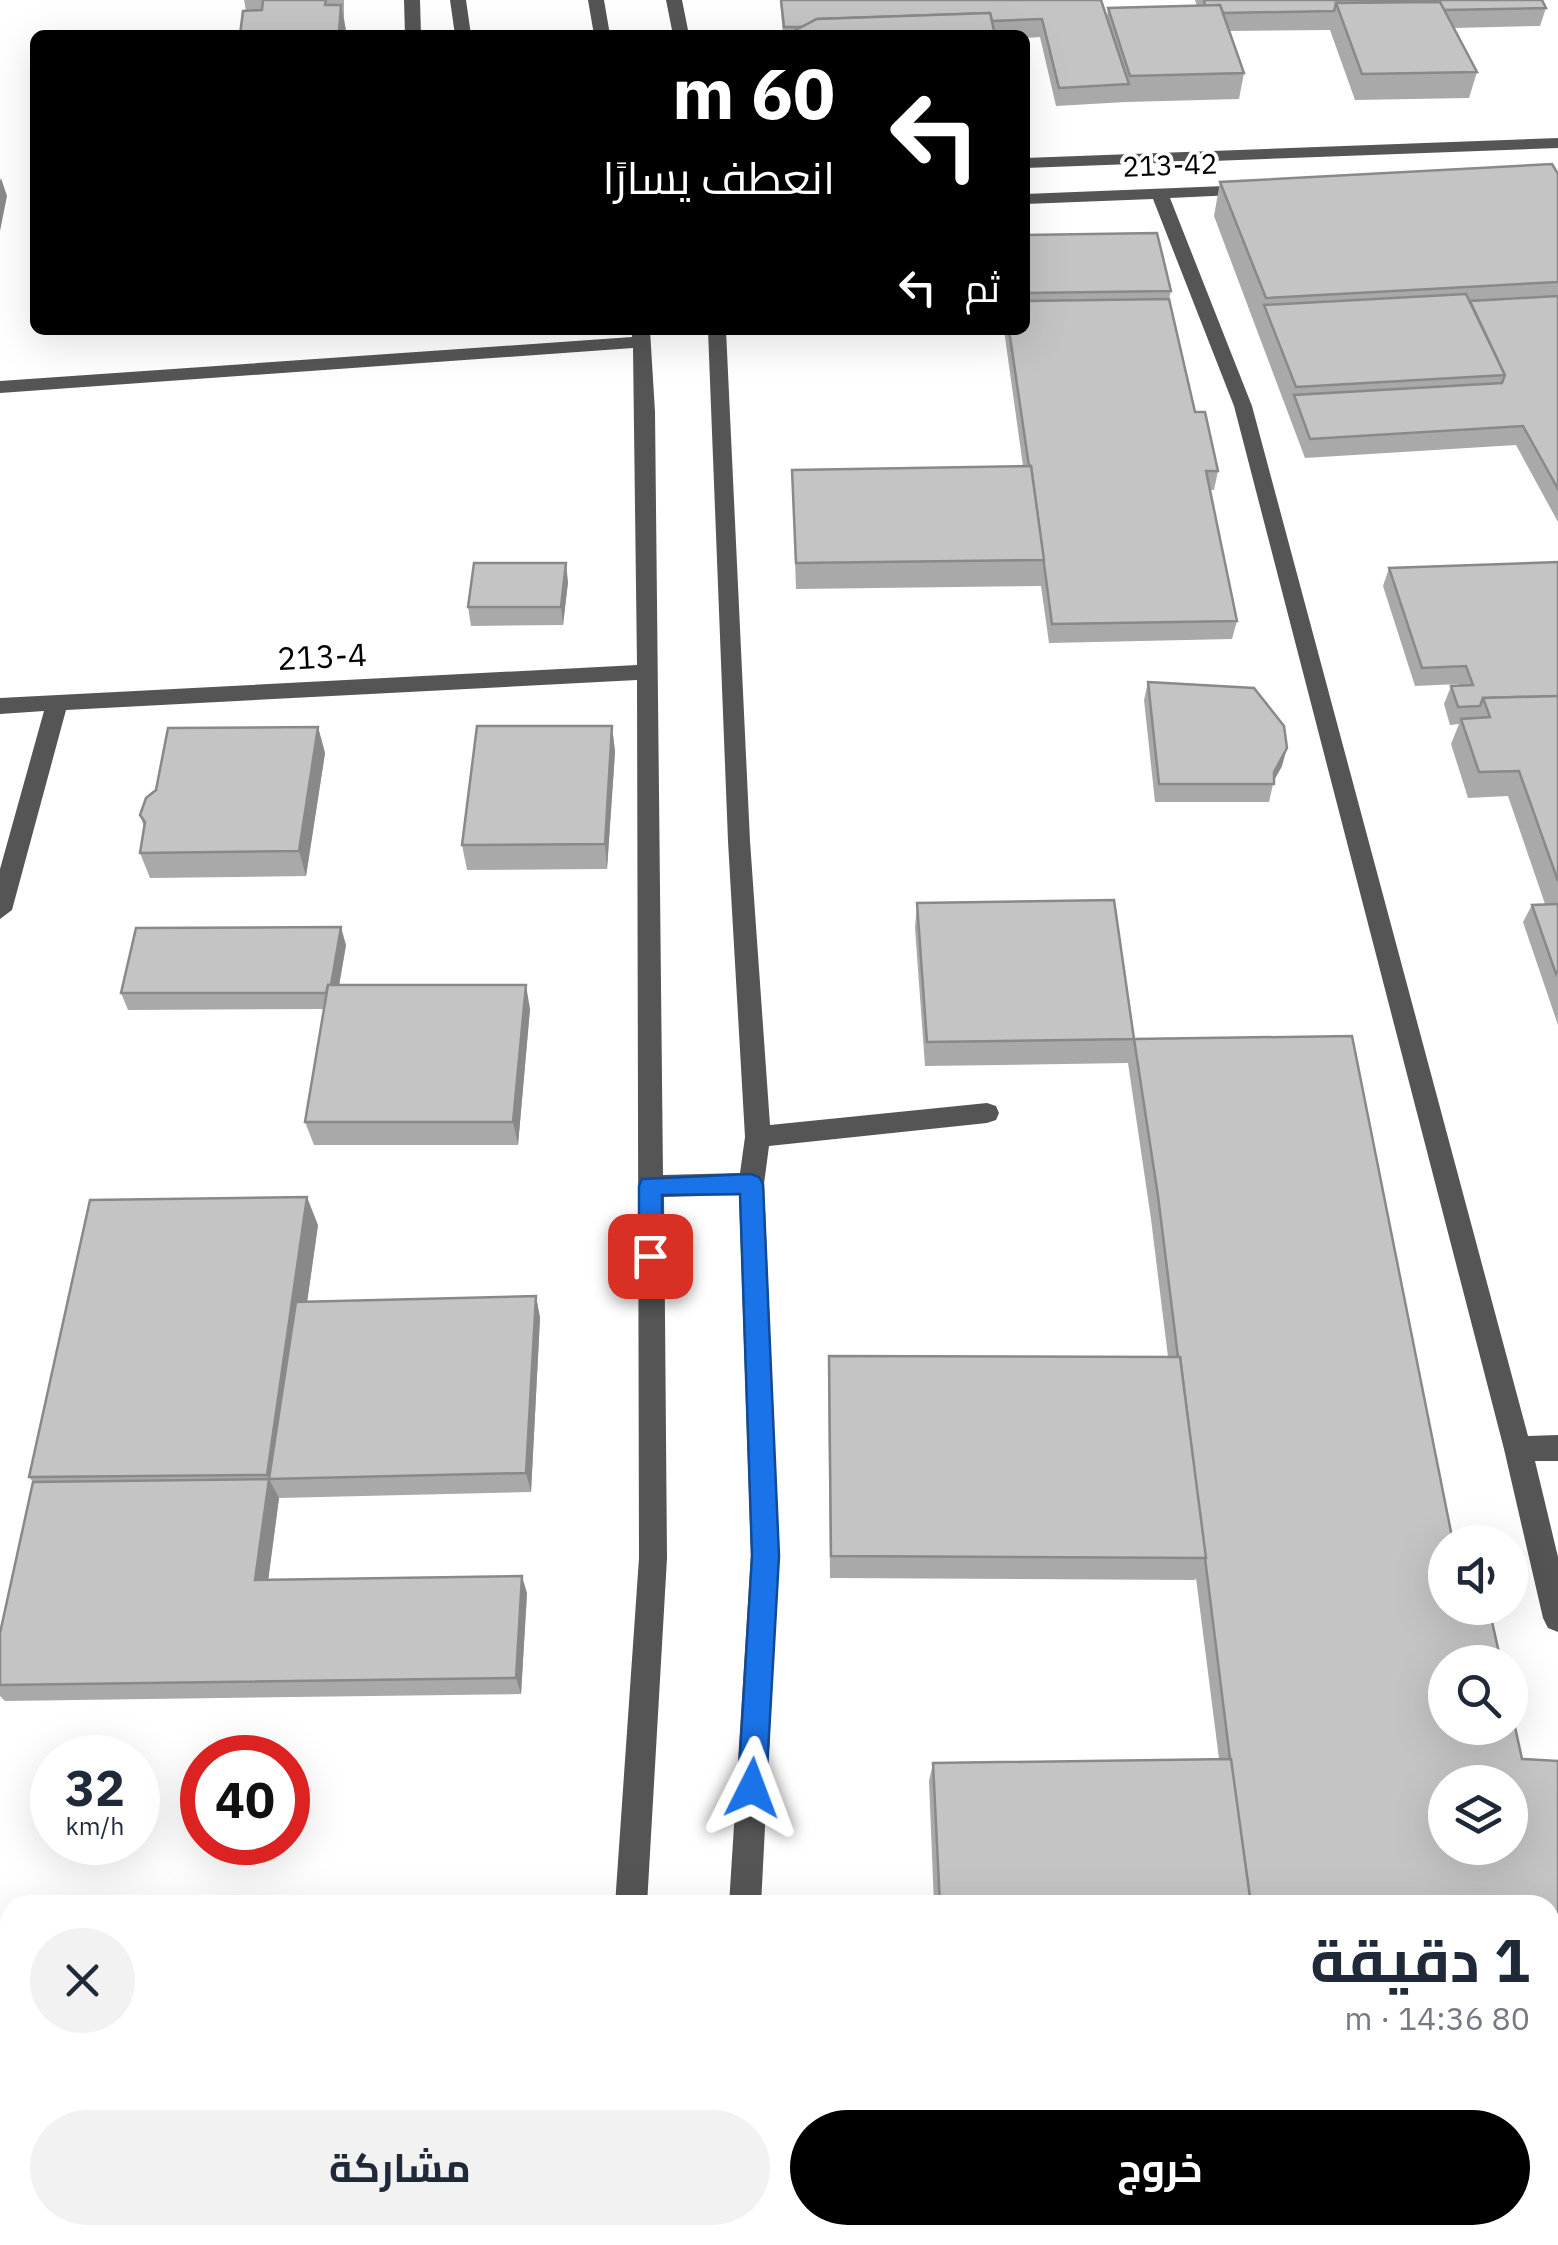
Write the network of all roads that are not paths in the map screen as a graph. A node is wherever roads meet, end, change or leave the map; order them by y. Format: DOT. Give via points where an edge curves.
graph roads {
  1 [pos="412,0"];
  2 [pos="458,0"];
  3 [pos="596,0"];
  4 [pos="674,0"];
  5 [pos="414,30"];
  6 [pos="462,30"];
  7 [pos="601,30"];
  8 [pos="680,30"];
  9 [pos="1558,144"];
  10 [pos="1030,163"];
  11 [pos="1279,189"];
  12 [pos="1159,193"];
  13 [pos="1030,200"];
  14 [pos="483,335"];
  15 [pos="717,335"];
  16 [pos="642,336"];
  17 [pos="483,352"];
  18 [pos="0,386"];
  19 [pos="648,672"];
  20 [pos="57,704"];
  21 [pos="0,706"];
  22 [pos="0,910"];
  23 [pos="987,1113"];
  24 [pos="758,1137"];
  25 [pos="751,1184"];
  26 [pos="650,1186"];
  27 [pos="1518,1448"];
  28 [pos="1558,1448"];
  29 [pos="1558,1618"];
  30 [pos="632,1895"];
  31 [pos="746,1895"];
  1 -- 5 [label="street"];
  2 -- 6 [label="street"];
  3 -- 7 [label="street"];
  4 -- 8 [label="street"];
  9 -- 10 [label="street, 213-42"];
  11 -- 12 [label="street, 213-42"];
  12 -- 13 [label="street, 213-42"];
  12 -- 27 [label="street" via="1243,406"];
  14 -- 17 [label="street"];
  15 -- 24 [label="street"];
  16 -- 17 [label="street"];
  16 -- 19 [label="street"];
  17 -- 18 [label="street"];
  19 -- 20 [label="street, 213-4"];
  19 -- 26 [label="street"];
  20 -- 21 [label="street, 213-4"];
  20 -- 22 [label="street"];
  23 -- 24 [label="street"];
  24 -- 25 [label="street"];
  25 -- 26 [label="street"];
  25 -- 31 [label="street" via="766,1556"];
  26 -- 30 [label="street" via="654,1558"];
  27 -- 28 [label="street"];
  27 -- 29 [label="street"];
}
